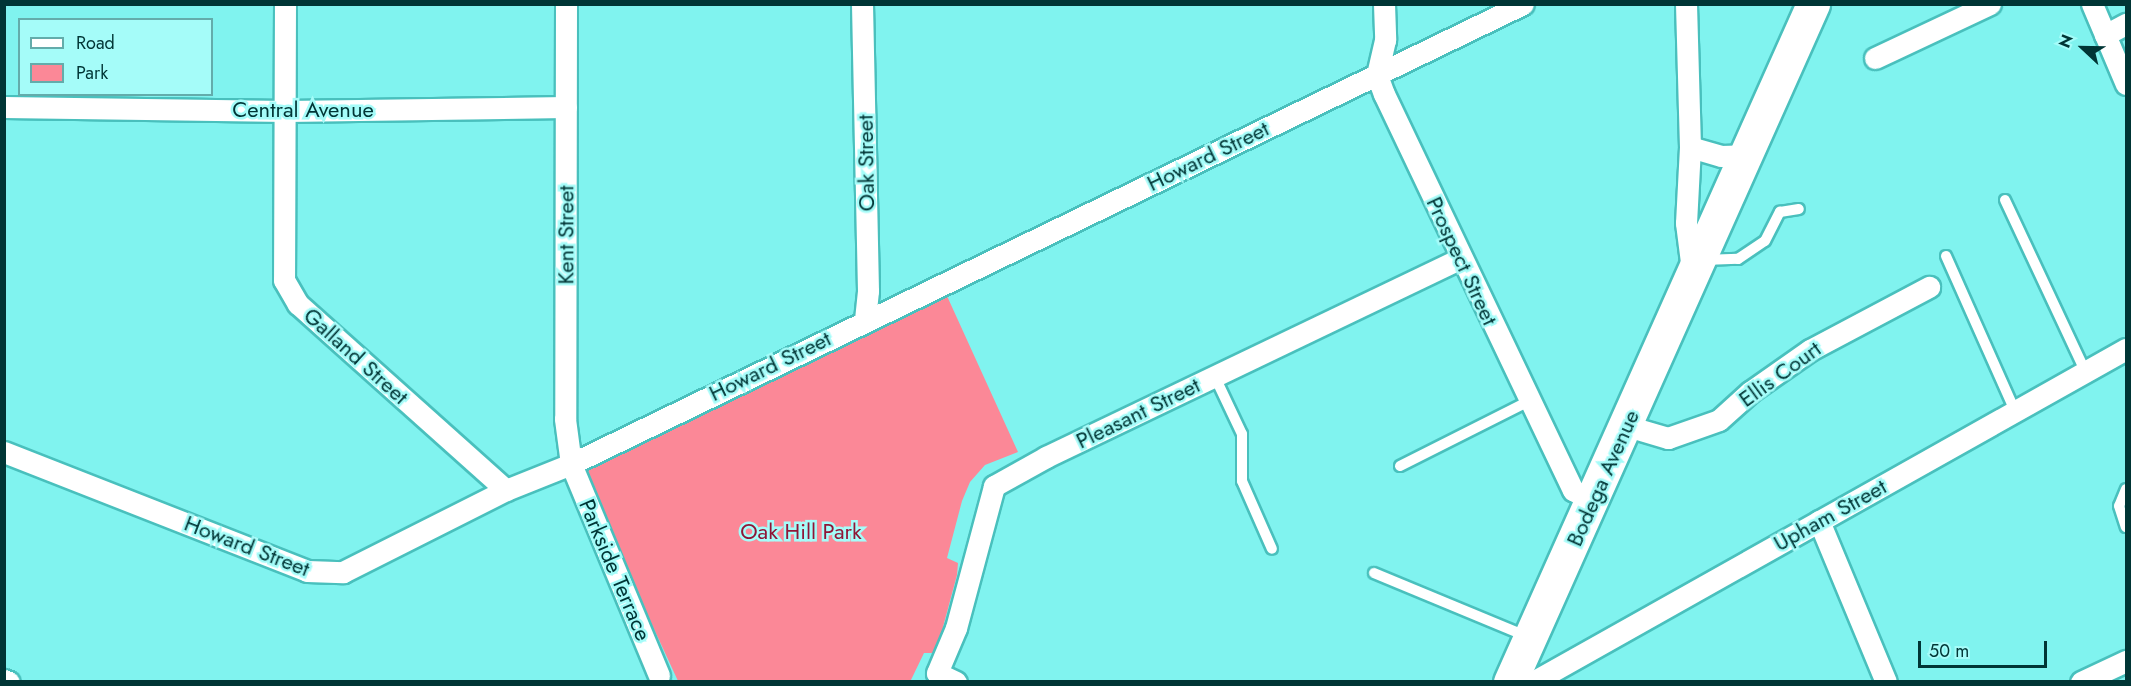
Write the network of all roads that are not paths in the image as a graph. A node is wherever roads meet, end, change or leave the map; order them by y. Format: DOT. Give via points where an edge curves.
graph roads {
  1 [pos="285,4"];
  2 [pos="566,4"];
  3 [pos="862,4"];
  4 [pos="1384,4"];
  5 [pos="1523,4"];
  6 [pos="1686,4"];
  7 [pos="1813,4"];
  8 [pos="1990,4"];
  9 [pos="2092,4"];
  10 [pos="2127,24"];
  11 [pos="2105,35"];
  12 [pos="1875,58"];
  13 [pos="1377,75"];
  14 [pos="2127,84"];
  15 [pos="4,107"];
  16 [pos="566,107"];
  17 [pos="286,111"];
  18 [pos="1690,147"];
  19 [pos="1746,155"];
  20 [pos="2005,200"];
  21 [pos="1799,209"];
  22 [pos="1946,256"];
  23 [pos="1460,259"];
  24 [pos="1696,267"];
  25 [pos="1929,287"];
  26 [pos="865,321"];
  27 [pos="2127,350"];
  28 [pos="2086,373"];
  29 [pos="1215,376"];
  30 [pos="1529,401"];
  31 [pos="2015,411"];
  32 [pos="1627,426"];
  33 [pos="4,453"];
  34 [pos="571,464"];
  35 [pos="1400,466"];
  36 [pos="2127,489"];
  37 [pos="506,490"];
  38 [pos="1593,501"];
  39 [pos="1820,521"];
  40 [pos="2127,527"];
  41 [pos="1272,549"];
  42 [pos="1374,573"];
  43 [pos="1531,638"];
  44 [pos="2127,662"];
  45 [pos="659,675"];
  46 [pos="947,677"];
  47 [pos="4,680"];
  48 [pos="9,681"];
  49 [pos="1510,681"];
  50 [pos="1533,681"];
  51 [pos="1886,681"];
  52 [pos="2081,681"];
  1 -- 17 [label="street, Galland Street"];
  2 -- 16 [label="street, Kent Street"];
  3 -- 26 [label="street, Oak Street" via="868,291"];
  4 -- 13 [label="street" via="1385,40"];
  5 -- 13 [label="street, Howard Street"];
  6 -- 18 [label="street"];
  7 -- 19 [label="main road, Bodega Avenue"];
  8 -- 12 [label="street"];
  9 -- 11 [label="street"];
  10 -- 11 [label="street"];
  11 -- 14 [label="street"];
  13 -- 23 [label="street, Prospect Street"];
  13 -- 26 [label="street, Howard Street"];
  15 -- 17 [label="street, Central Avenue"];
  16 -- 17 [label="street, Central Avenue"];
  16 -- 34 [label="street, Kent Street" via="565,419"];
  17 -- 37 [label="street, Galland Street" via="284,280 298,304"];
  18 -- 19 [label="street" via="1721,156"];
  18 -- 24 [label="street" via="1686,223"];
  19 -- 24 [label="main road, Bodega Avenue"];
  20 -- 28 [label="lane"];
  21 -- 24 [label="lane" via="1780,212 1765,241 1738,259"];
  22 -- 31 [label="lane"];
  23 -- 29 [label="street, Pleasant Street"];
  23 -- 30 [label="street, Prospect Street"];
  24 -- 32 [label="main road, Bodega Avenue"];
  25 -- 32 [label="street, Ellis Court" via="1810,350 1750,392 1719,420 1668,438"];
  26 -- 34 [label="street, Howard Street"];
  27 -- 28 [label="street, Upham Street"];
  28 -- 31 [label="street, Upham Street"];
  29 -- 41 [label="lane" via="1242,434 1242,481"];
  29 -- 46 [label="street, Pleasant Street" via="994,486"];
  30 -- 35 [label="lane"];
  30 -- 38 [label="street, Prospect Street" via="1573,490"];
  31 -- 39 [label="street, Upham Street"];
  32 -- 38 [label="main road, Bodega Avenue"];
  33 -- 37 [label="street, Howard Street" via="307,571 324,574 344,572 364,563"];
  34 -- 37 [label="street, Howard Street"];
  34 -- 45 [label="street, Parkside Terrace"];
  36 -- 40 [label="lane" via="2119,506"];
  38 -- 43 [label="main road, Bodega Avenue"];
  39 -- 50 [label="street, Upham Street"];
  39 -- 51 [label="street"];
  42 -- 43 [label="lane"];
  43 -- 49 [label="main road, Bodega Avenue"];
  44 -- 52 [label="street"];
  47 -- 48 [label="street"];
}
